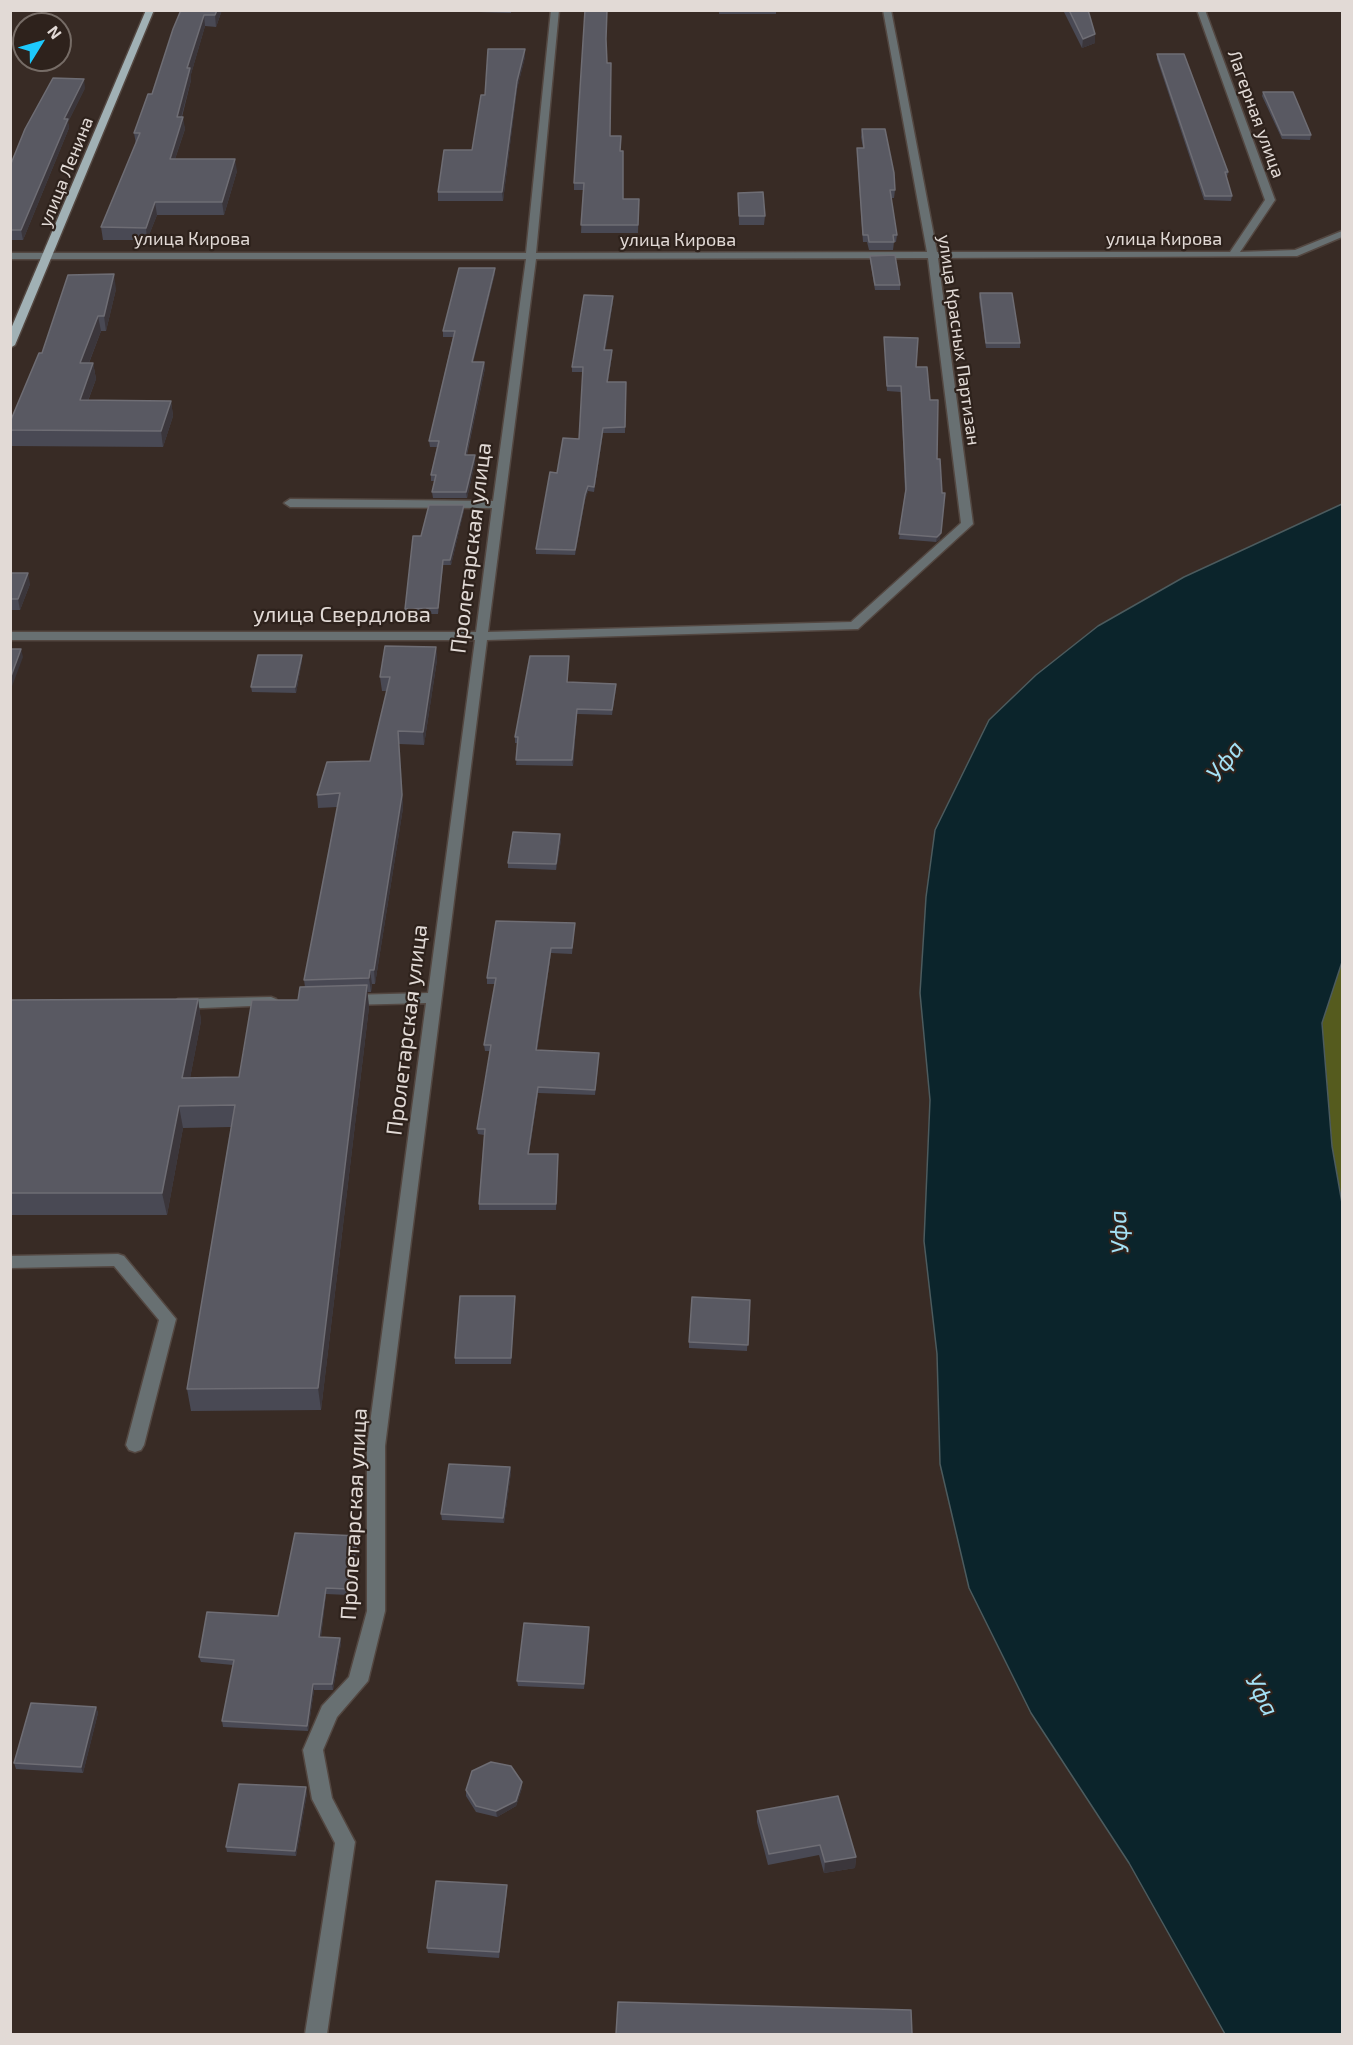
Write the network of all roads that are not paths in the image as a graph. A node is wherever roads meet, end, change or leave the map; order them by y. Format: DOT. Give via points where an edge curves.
graph roads {
  1 [pos="150,10"];
  2 [pos="555,10"];
  3 [pos="887,10"];
  4 [pos="1201,10"];
  5 [pos="1342,234"];
  6 [pos="1233,255"];
  7 [pos="10,256"];
  8 [pos="50,256"];
  9 [pos="531,256"];
  10 [pos="933,257"];
  11 [pos="10,345"];
  12 [pos="290,503"];
  13 [pos="499,505"];
  14 [pos="854,626"];
  15 [pos="10,636"];
  16 [pos="482,636"];
  17 [pos="434,998"];
  18 [pos="328,1000"];
  19 [pos="281,1002"];
  20 [pos="164,1005"];
  21 [pos="10,1262"];
  22 [pos="135,1445"];
  23 [pos="316,2034"];
  1 -- 8 [label="main road, улица Ленина"];
  2 -- 9 [label="street, Пролетарская улица"];
  3 -- 10 [label="street, улица Красных Партизан"];
  4 -- 6 [label="street, Лагерная улица" via="1270,200"];
  5 -- 6 [label="street, улица Кирова" via="1297,253"];
  6 -- 10 [label="street, улица Кирова"];
  7 -- 8 [label="street, улица Кирова"];
  8 -- 9 [label="street, улица Кирова"];
  8 -- 11 [label="main road, улица Ленина"];
  9 -- 10 [label="street, улица Кирова"];
  9 -- 13 [label="street, Пролетарская улица"];
  10 -- 14 [label="street, улица Красных Партизан" via="967,524"];
  12 -- 13 [label="street"];
  13 -- 16 [label="street, Пролетарская улица"];
  14 -- 16 [label="street, улица Свердлова"];
  15 -- 16 [label="street, улица Свердлова"];
  16 -- 17 [label="street, Пролетарская улица"];
  17 -- 18 [label="street"];
  17 -- 23 [label="street, Пролетарская улица" via="376,1446 376,1611 358,1681 329,1712 314,1750 322,1799 345,1842"];
  19 -- 20 [label="street"];
  21 -- 22 [label="street" via="118,1260 168,1319"];
}
